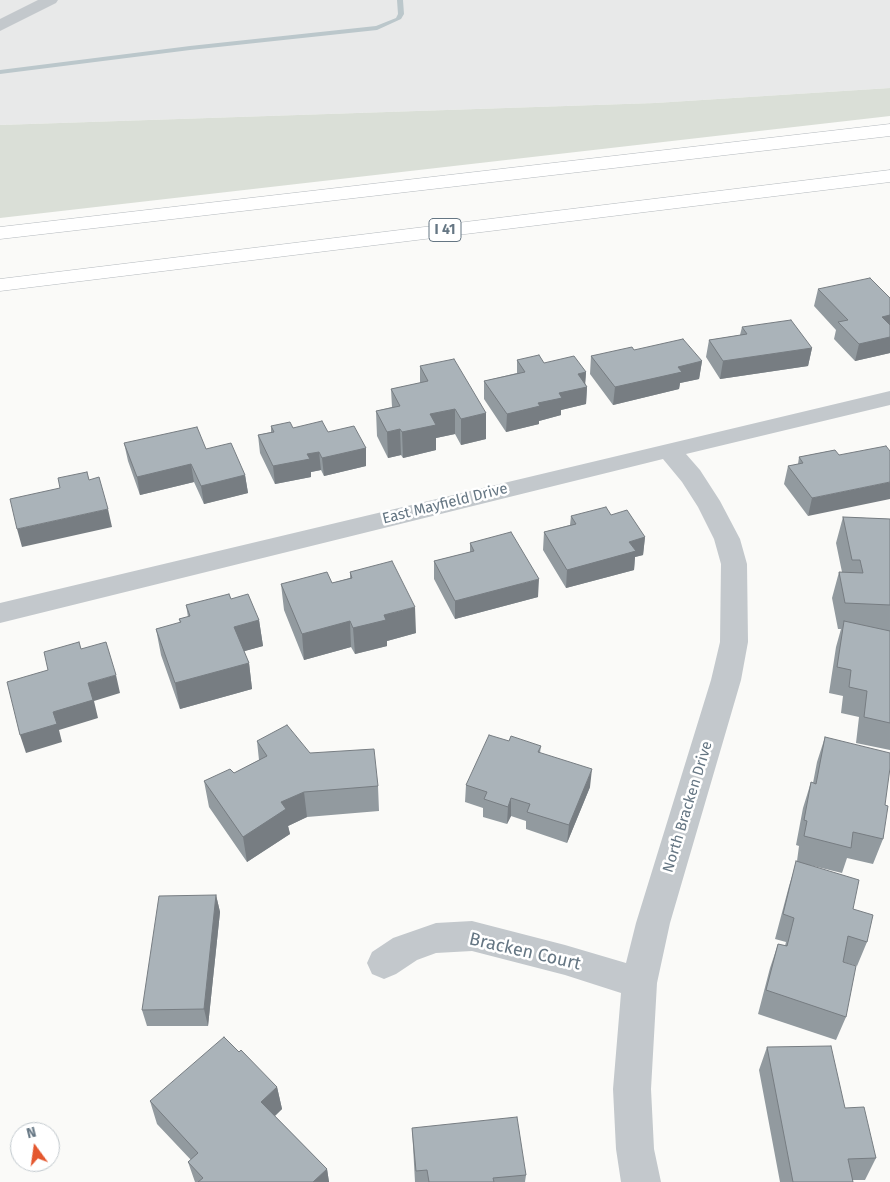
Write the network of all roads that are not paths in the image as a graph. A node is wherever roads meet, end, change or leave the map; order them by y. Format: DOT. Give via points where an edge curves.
graph roads {
  1 [pos="50,0"];
  2 [pos="0,26"];
  3 [pos="890,130"];
  4 [pos="890,176"];
  5 [pos="0,233"];
  6 [pos="0,285"];
  7 [pos="890,398"];
  8 [pos="669,450"];
  9 [pos="0,613"];
  10 [pos="384,963"];
  11 [pos="639,983"];
  12 [pos="641,1182"];
  1 -- 2 [label="street"];
  3 -- 5 [label="highway"];
  4 -- 6 [label="highway, I 41"];
  7 -- 8 [label="street, East Mayfield Drive"];
  8 -- 9 [label="street, East Mayfield Drive"];
  8 -- 11 [label="street, North Bracken Drive" via="701,492 727,539 734,564 734,642"];
  10 -- 11 [label="street, Bracken Court" via="405,949 436,938 472,936"];
  11 -- 12 [label="street, North Bracken Drive" via="632,1090 635,1149"];
}
